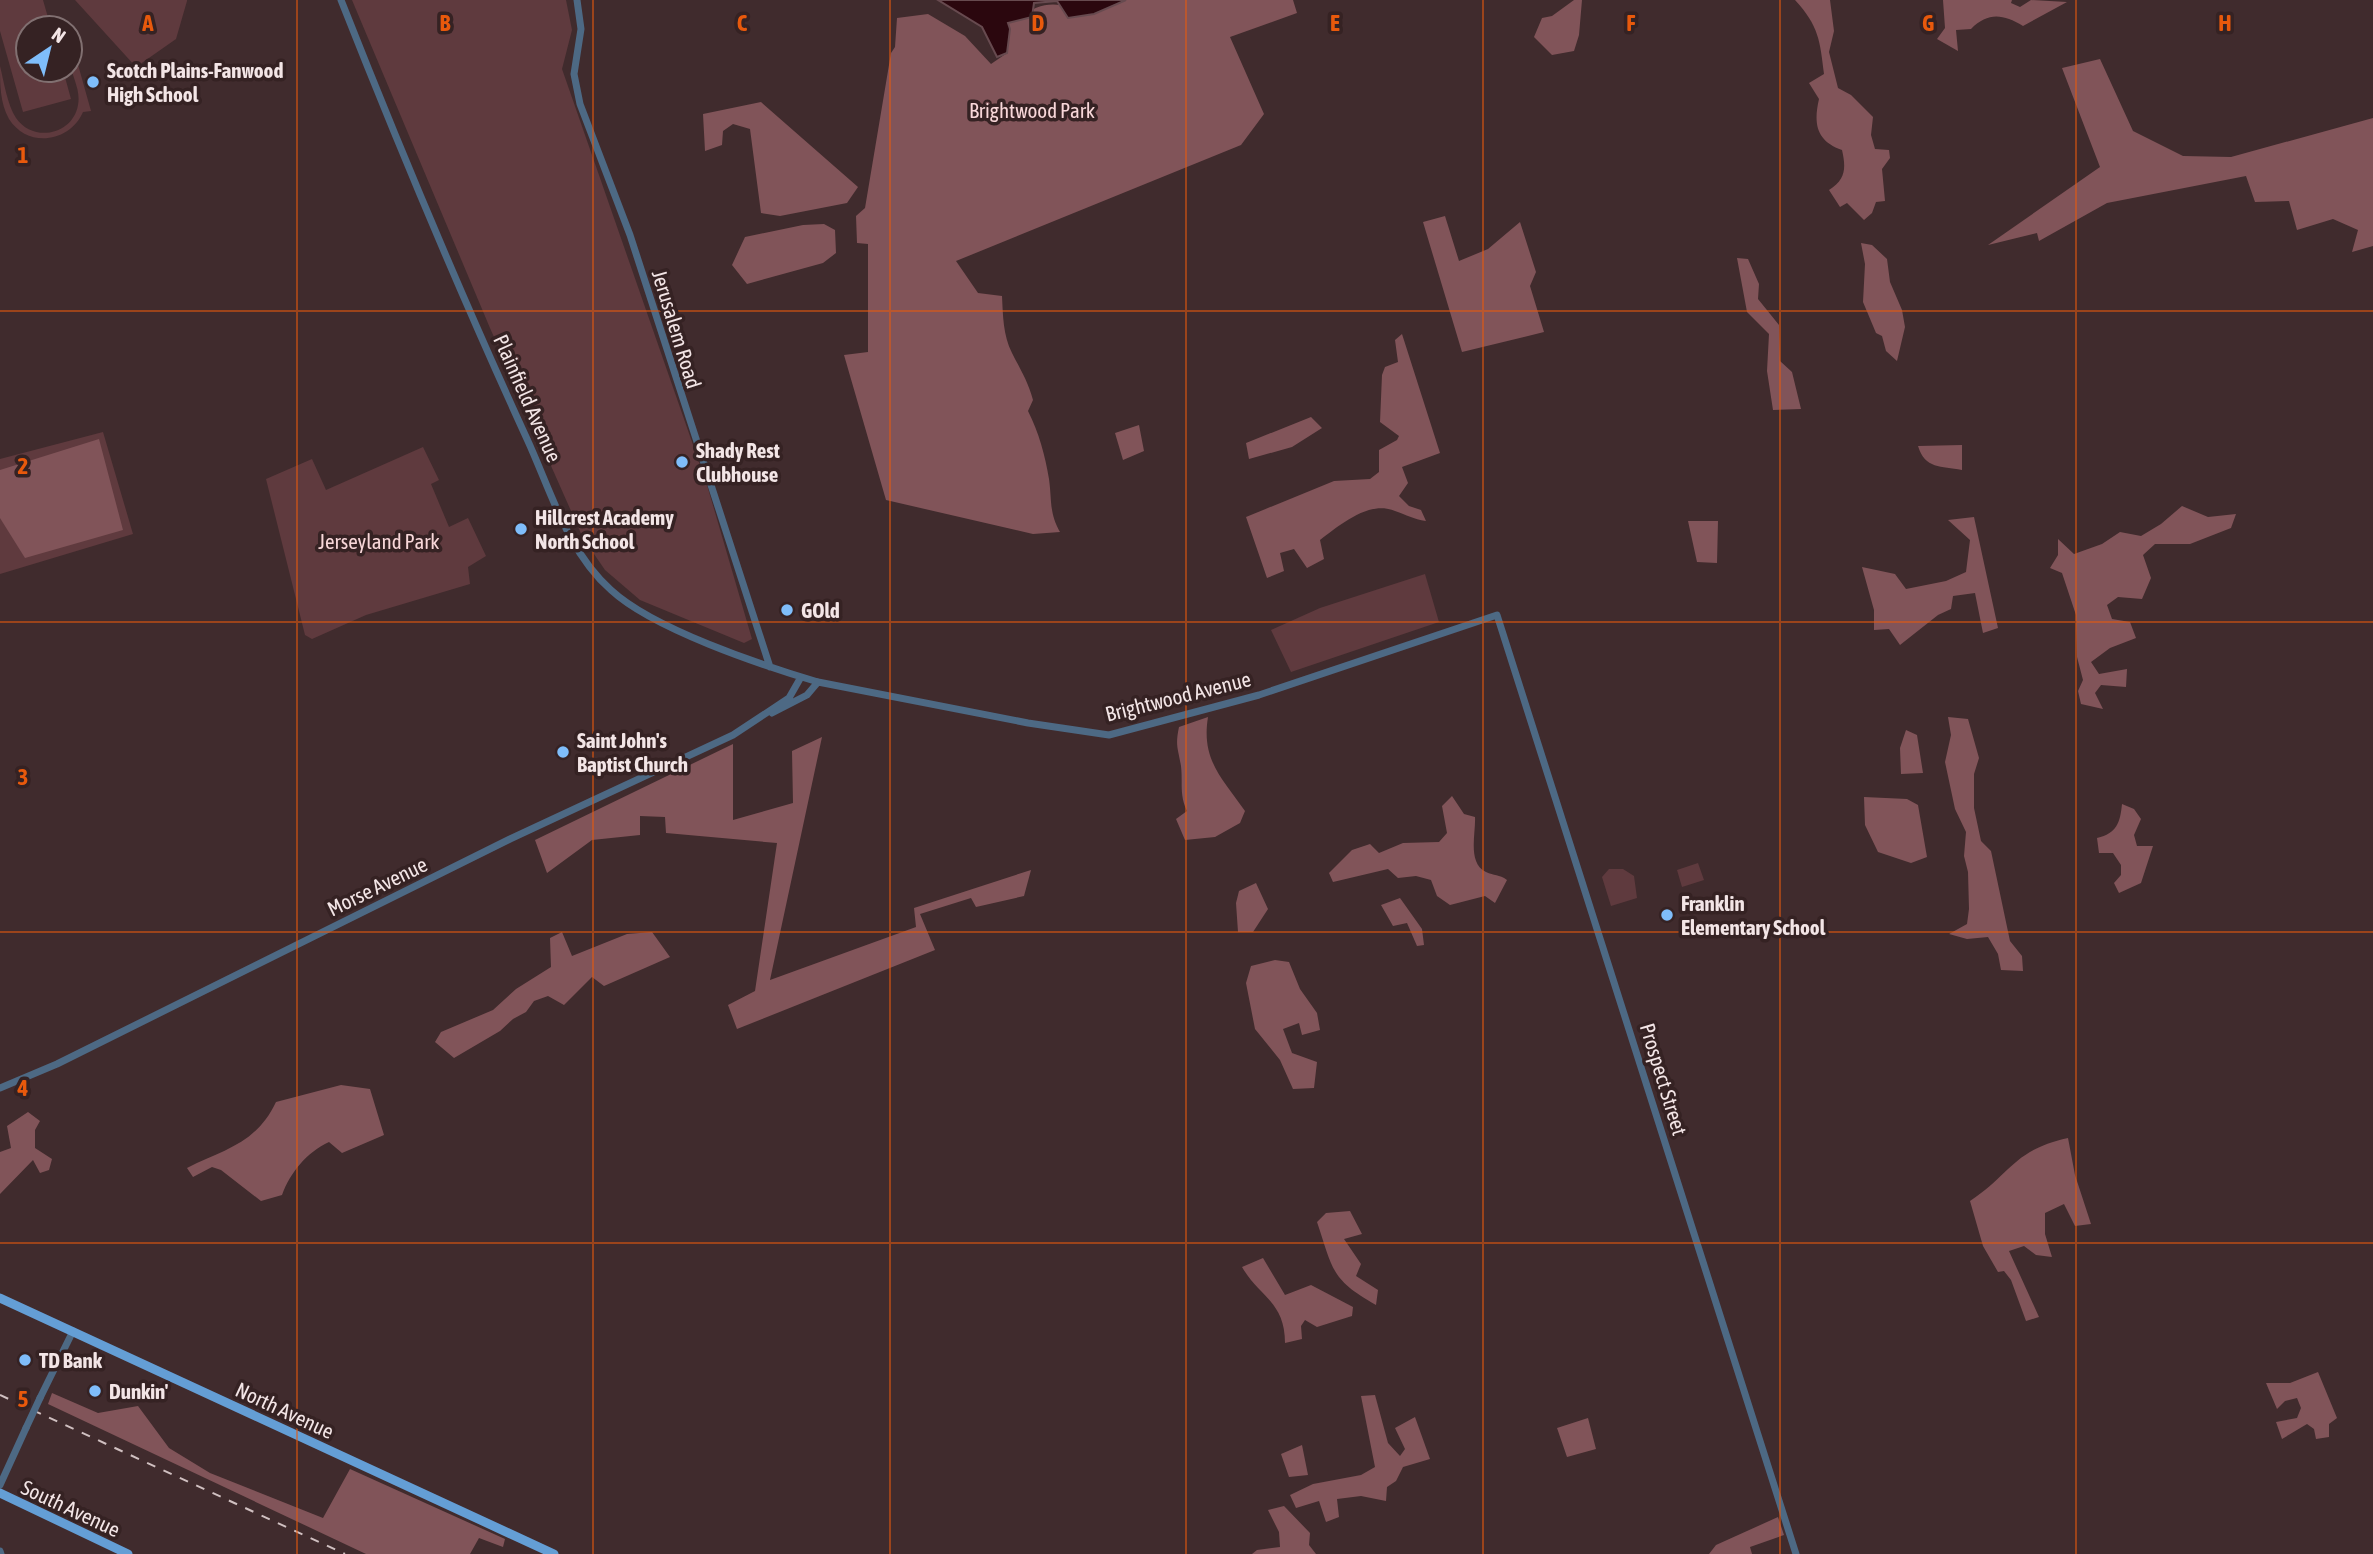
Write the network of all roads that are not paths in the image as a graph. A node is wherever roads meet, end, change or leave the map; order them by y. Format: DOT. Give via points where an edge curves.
graph roads {
  1 [pos="341,0"];
  2 [pos="577,0"];
  3 [pos="1497,615"];
  4 [pos="770,667"];
  5 [pos="801,677"];
  6 [pos="818,682"];
  7 [pos="768,714"];
  8 [pos="0,1088"];
  9 [pos="0,1298"];
  10 [pos="73,1331"];
  11 [pos="0,1485"];
  12 [pos="0,1493"];
  13 [pos="128,1554"];
  14 [pos="554,1554"];
  15 [pos="1796,1554"];
  1 -- 4 [label="street, Plainfield Avenue" via="498,375 577,550 610,590 641,613"];
  2 -- 4 [label="street, Jerusalem Road" via="581,29 574,74 580,104 630,235"];
  3 -- 6 [label="street, Brightwood Avenue" via="1259,695 1109,735"];
  3 -- 15 [label="street, Prospect Street"];
  4 -- 5 [label="street, Plainfield Avenue"];
  5 -- 6 [label="street, Plainfield Avenue"];
  5 -- 7 [label="street, Morse Avenue" via="795,692"];
  6 -- 7 [label="street, Morse Avenue" via="807,695"];
  7 -- 8 [label="street, Morse Avenue" via="733,735"];
  9 -- 10 [label="main road, North Avenue"];
  10 -- 11 [label="street, bridge"];
  10 -- 14 [label="main road, North Avenue"];
  12 -- 13 [label="main road, South Avenue"];
}
